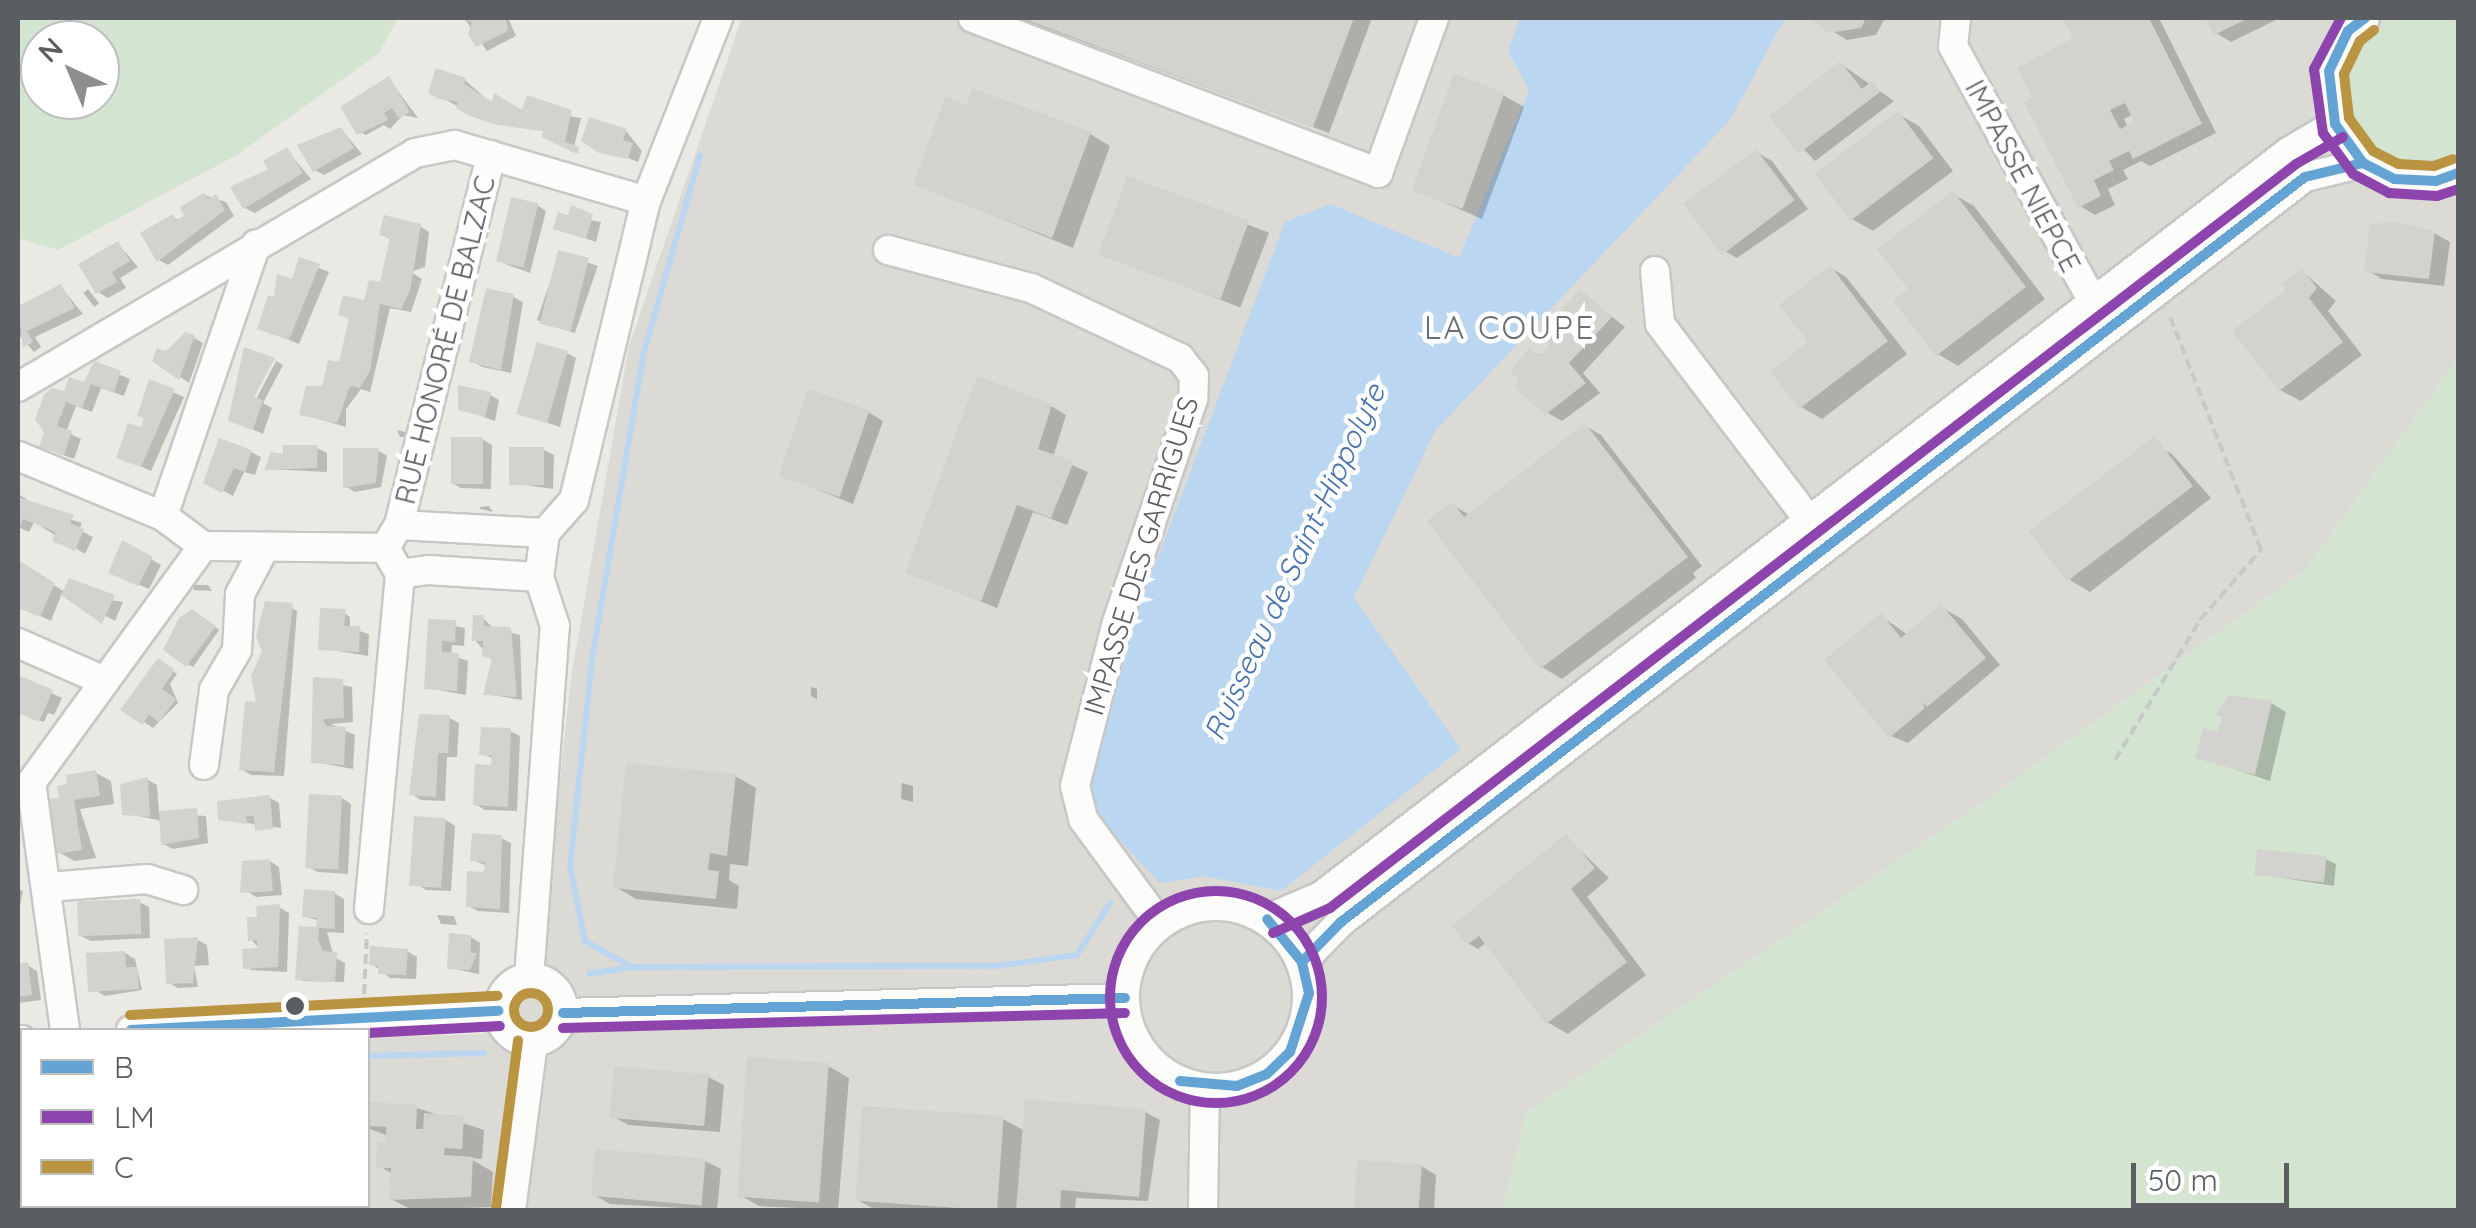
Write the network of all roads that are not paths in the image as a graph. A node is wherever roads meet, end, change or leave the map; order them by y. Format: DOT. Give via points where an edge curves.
graph roads {
  1 [pos="718,18"];
  2 [pos="973,18"];
  3 [pos="1434,18"];
  4 [pos="1956,18"];
  5 [pos="2365,18"];
  6 [pos="2334,124"];
  7 [pos="491,155"];
  8 [pos="2364,163"];
  9 [pos="2458,173"];
  10 [pos="646,201"];
  11 [pos="256,245"];
  12 [pos="888,250"];
  13 [pos="1655,270"];
  14 [pos="2092,304"];
  15 [pos="2112,329"];
  16 [pos="18,387"];
  17 [pos="18,456"];
  18 [pos="162,516"];
  19 [pos="545,533"];
  20 [pos="1819,534"];
  21 [pos="392,537"];
  22 [pos="202,546"];
  23 [pos="265,547"];
  24 [pos="400,574"];
  25 [pos="539,576"];
  26 [pos="18,643"];
  27 [pos="104,681"];
  28 [pos="204,764"];
  29 [pos="24,791"];
  30 [pos="48,887"];
  31 [pos="184,890"];
  32 [pos="368,909"];
  33 [pos="1267,919"];
  34 [pos="1160,924"];
  35 [pos="1302,962"];
  36 [pos="528,978"];
  37 [pos="1124,998"];
  38 [pos="498,1011"];
  39 [pos="563,1013"];
  40 [pos="64,1028"];
  41 [pos="164,1028"];
  42 [pos="532,1042"];
  43 [pos="1206,1088"];
  44 [pos="510,1210"];
  45 [pos="1203,1210"];
  1 -- 10 [label="street"];
  2 -- 3 [label="street" via="1378,173"];
  4 -- 14 [label="street, IMPASSE NIEPCE" via="1953,46"];
  5 -- 6 [label="street" via="2348,31 2329,72"];
  6 -- 8 [label="street"];
  6 -- 14 [label="street"];
  7 -- 10 [label="street"];
  7 -- 11 [label="street" via="455,145 415,153"];
  7 -- 21 [label="street, RUE HONORÉ DE BALZAC"];
  8 -- 9 [label="street" via="2394,178 2436,181"];
  8 -- 15 [label="street" via="2306,177"];
  10 -- 19 [label="street" via="574,500"];
  11 -- 16 [label="street"];
  11 -- 18 [label="street"];
  12 -- 34 [label="street, IMPASSE DES GARRIGUES" via="1031,288 1180,358 1194,376 1194,399 1117,622 1075,786 1082,819"];
  13 -- 20 [label="street" via="1660,324"];
  14 -- 15 [label="street, IMPASSE NIEPCE"];
  14 -- 20 [label="street"];
  15 -- 20 [label="street"];
  17 -- 18 [label="street"];
  18 -- 22 [label="street"];
  19 -- 21 [label="street"];
  19 -- 25 [label="street"];
  20 -- 33 [label="street" via="1320,896"];
  20 -- 35 [label="street" via="1341,922"];
  21 -- 23 [label="street"];
  21 -- 24 [label="street"];
  22 -- 23 [label="street"];
  22 -- 27 [label="street"];
  23 -- 28 [label="street" via="240,594 237,650 214,690"];
  24 -- 25 [label="street"];
  24 -- 32 [label="street"];
  25 -- 36 [label="street" via="555,626"];
  26 -- 27 [label="street"];
  27 -- 29 [label="street"];
  29 -- 30 [label="street"];
  30 -- 31 [label="street" via="147,879"];
  30 -- 40 [label="street"];
  33 -- 34 [label="street" via="1212,904"];
  33 -- 35 [label="street"];
  34 -- 37 [label="street" via="1135,957"];
  35 -- 43 [label="street" via="1309,992 1290,1052 1266,1074 1237,1086"];
  36 -- 38 [label="street" via="504,992"];
  36 -- 39 [label="street" via="558,992"];
  37 -- 39 [label="street"];
  37 -- 43 [label="street" via="1129,1024 1149,1058 1180,1081"];
  38 -- 41 [label="street"];
  38 -- 42 [label="street" via="506,1030"];
  39 -- 42 [label="street" via="550,1036"];
  42 -- 44 [label="street"];
  43 -- 45 [label="street"];
}
